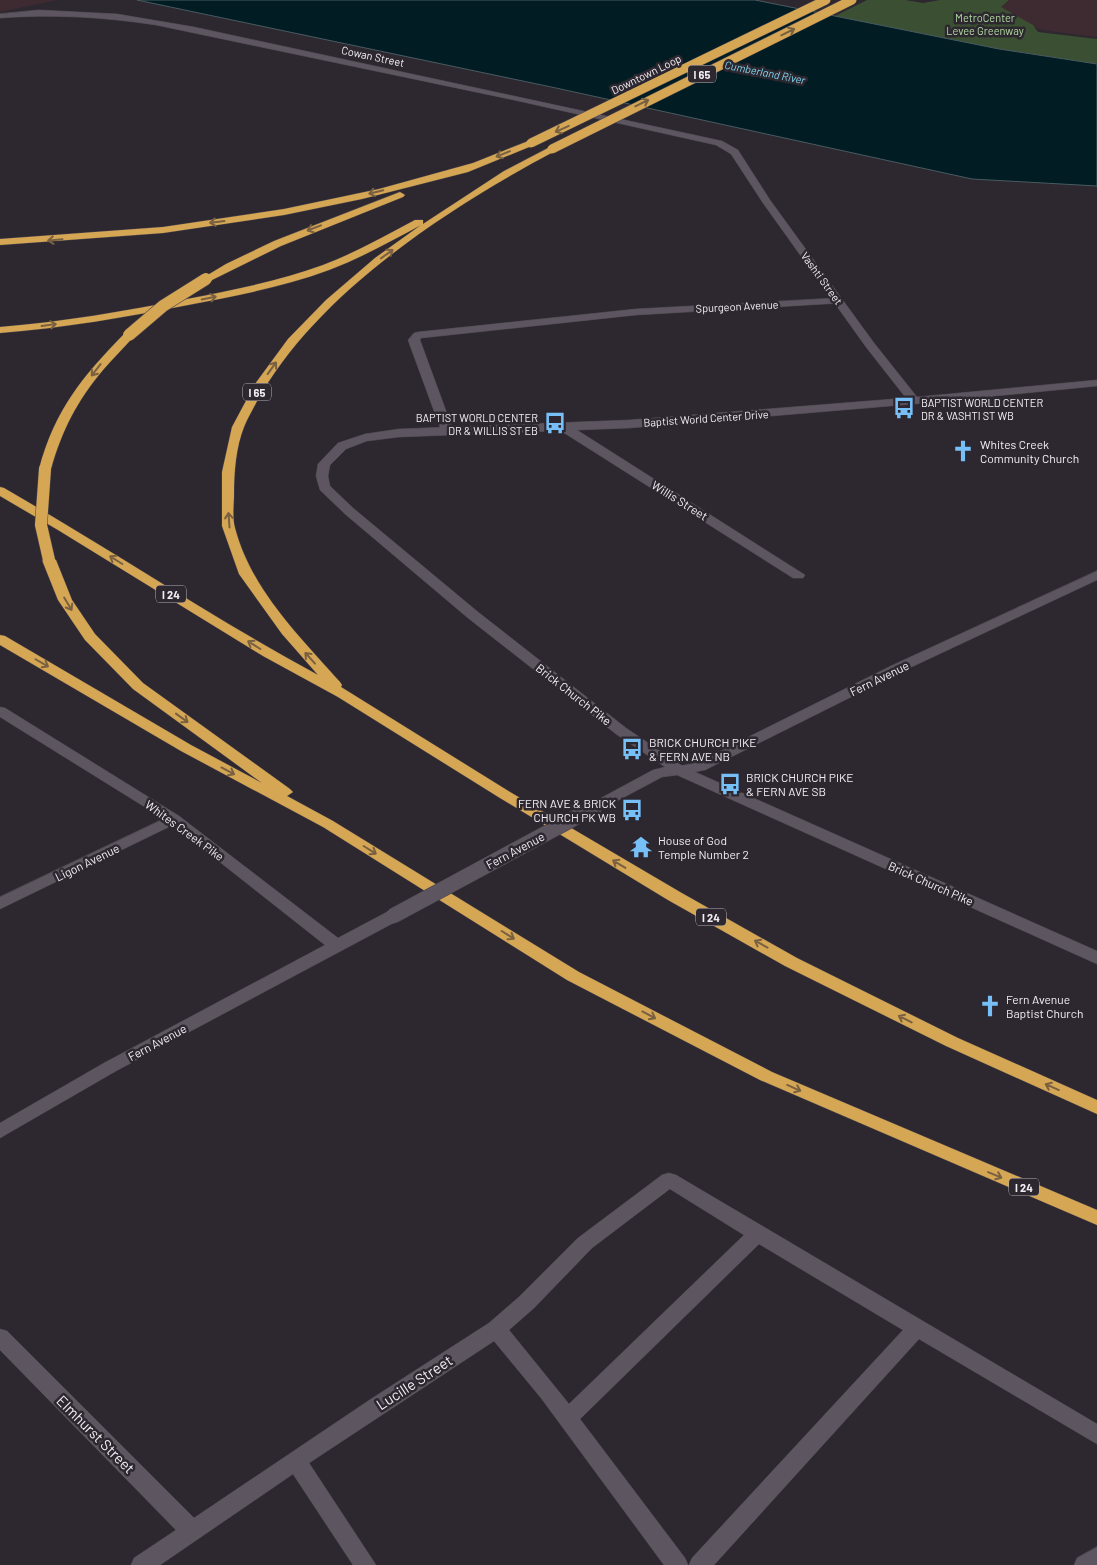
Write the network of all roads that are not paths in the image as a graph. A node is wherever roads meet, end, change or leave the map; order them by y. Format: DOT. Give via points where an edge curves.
graph roads {
  1 [pos="826,0"];
  2 [pos="852,0"];
  3 [pos="0,16"];
  4 [pos="735,152"];
  5 [pos="474,166"];
  6 [pos="516,168"];
  7 [pos="0,242"];
  8 [pos="838,301"];
  9 [pos="0,330"];
  10 [pos="1097,383"];
  11 [pos="914,401"];
  12 [pos="562,426"];
  13 [pos="447,430"];
  14 [pos="324,464"];
  15 [pos="0,491"];
  16 [pos="798,575"];
  17 [pos="1097,575"];
  18 [pos="0,638"];
  19 [pos="343,694"];
  20 [pos="0,711"];
  21 [pos="679,770"];
  22 [pos="174,819"];
  23 [pos="328,824"];
  24 [pos="0,904"];
  25 [pos="337,946"];
  26 [pos="1097,958"];
  27 [pos="1097,1107"];
  28 [pos="0,1131"];
  29 [pos="1097,1218"];
  30 [pos="757,1234"];
  31 [pos="496,1329"];
  32 [pos="916,1329"];
  33 [pos="0,1337"];
  34 [pos="568,1418"];
  35 [pos="1097,1435"];
  36 [pos="296,1461"];
  37 [pos="192,1531"];
  38 [pos="1097,1557"];
  39 [pos="142,1565"];
  40 [pos="365,1565"];
  41 [pos="677,1565"];
  42 [pos="700,1565"];
  43 [pos="1085,1565"];
  1 -- 5 [label="highway, Downtown Loop / I 65, one-way, bridge" via="531,143"];
  6 -- 2 [label="highway, Downtown Loop / I 65, one-way, bridge"];
  3 -- 4 [label="street, Cowan Street" via="46,13 104,15 171,26 566,107 719,143"];
  4 -- 8 [label="street, Vashti Street"];
  5 -- 7 [label="highway, one-way" via="323,204 243,219 133,233"];
  5 -- 23 [label="highway, I 65, one-way, bridge" via="304,231 243,258 163,306 97,367 55,436 45,469 41,525 49,560 65,600 90,637 138,686"];
  9 -- 6 [label="highway, one-way" via="124,315 241,292 314,272 365,250"];
  19 -- 6 [label="highway, I 65, one-way" via="287,631 246,574 228,526 228,472 238,427 261,384 292,341 330,302 433,221"];
  8 -- 11 [label="street, Vashti Street"];
  8 -- 13 [label="street, Spurgeon Avenue" via="636,312 418,335 414,340"];
  10 -- 11 [label="street, Baptist World Center Drive"];
  11 -- 12 [label="street, Baptist World Center Drive" via="635,424"];
  12 -- 13 [label="street, Baptist World Center Drive"];
  12 -- 16 [label="street, Willis Street"];
  13 -- 14 [label="street, Baptist World Center Drive" via="365,438 342,446"];
  14 -- 21 [label="street, Brick Church Pike" via="324,486 349,511 473,615 621,731"];
  19 -- 15 [label="highway, I 24, one-way" via="268,654"];
  17 -- 21 [label="street, Fern Avenue" via="898,668 700,767"];
  18 -- 23 [label="highway, I 24, one-way" via="186,748"];
  27 -- 19 [label="highway, I 24, one-way" via="952,1042 791,962 505,795"];
  20 -- 22 [label="street, Whites Creek Pike"];
  21 -- 25 [label="street, Fern Avenue, bridge" via="658,773"];
  21 -- 26 [label="street, Brick Church Pike"];
  22 -- 24 [label="street, Ligon Avenue"];
  22 -- 25 [label="street, Whites Creek Pike"];
  23 -- 29 [label="highway, I 24, one-way" via="573,976 766,1076"];
  25 -- 28 [label="street, Fern Avenue" via="124,1060"];
  30 -- 31 [label="street, Lucille Street" via="669,1180 585,1243"];
  30 -- 32 [label="street"];
  30 -- 34 [label="street"];
  31 -- 34 [label="street"];
  31 -- 36 [label="street, Lucille Street"];
  32 -- 35 [label="street"];
  32 -- 42 [label="street"];
  33 -- 37 [label="street, Elmhurst Street"];
  34 -- 41 [label="street"];
  36 -- 37 [label="street, Lucille Street"];
  36 -- 40 [label="street"];
  37 -- 39 [label="street, Lucille Street"];
  38 -- 43 [label="street"];
}
